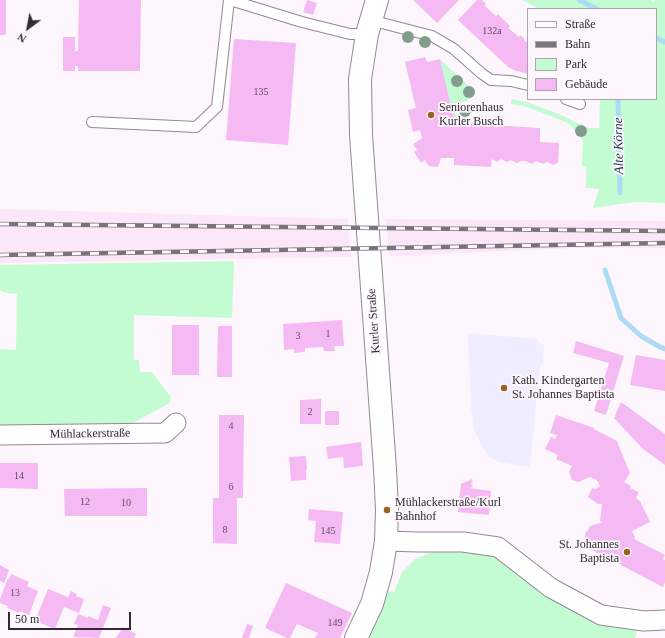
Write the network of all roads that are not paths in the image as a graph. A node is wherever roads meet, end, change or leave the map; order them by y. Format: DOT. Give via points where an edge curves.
graph roads {
  1 [pos="230,0"];
  2 [pos="377,0"];
  3 [pos="368,27"];
  4 [pos="527,85"];
  5 [pos="569,100"];
  6 [pos="580,104"];
  7 [pos="92,122"];
  8 [pos="176,423"];
  9 [pos="0,435"];
  10 [pos="386,541"];
  11 [pos="665,620"];
  12 [pos="356,638"];
  1 -- 3 [label="lane" via="350,34"];
  1 -- 7 [label="lane" via="216,107 196,128"];
  2 -- 3 [label="main road, Kurler Straße"];
  3 -- 4 [label="lane" via="432,36 454,49 491,80"];
  3 -- 10 [label="main road, Kurler Straße" via="360,79 361,135 387,510"];
  5 -- 6 [label="lane"];
  8 -- 9 [label="street, Mühlackerstraße" via="165,433"];
  10 -- 11 [label="street" via="463,542 498,547 551,588 601,615"];
  10 -- 12 [label="main road, Kurler Straße" via="372,604"];
}
